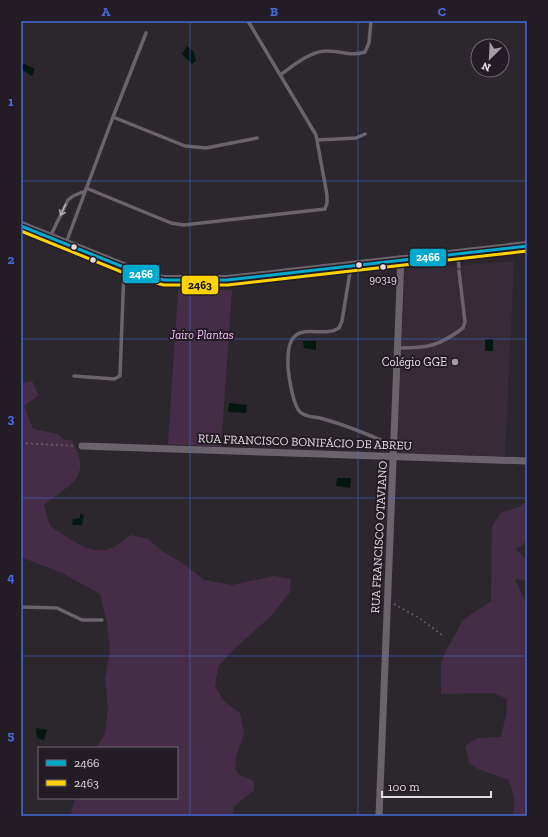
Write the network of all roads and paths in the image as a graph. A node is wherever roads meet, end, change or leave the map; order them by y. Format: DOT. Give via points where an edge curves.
graph roads {
  1 [pos="248,21"];
  2 [pos="371,21"];
  3 [pos="146,33"];
  4 [pos="280,75"];
  5 [pos="113,118"];
  6 [pos="365,134"];
  7 [pos="256,138"];
  8 [pos="318,140"];
  9 [pos="86,190"];
  10 [pos="21,226"];
  11 [pos="50,238"];
  12 [pos="66,244"];
  13 [pos="527,246"];
  14 [pos="458,254"];
  15 [pos="401,259"];
  16 [pos="351,265"];
  17 [pos="124,268"];
  18 [pos="399,348"];
  19 [pos="74,376"];
  20 [pos="21,443"];
  21 [pos="82,446"];
  22 [pos="394,446"];
  23 [pos="394,456"];
  24 [pos="527,461"];
  25 [pos="387,601"];
  26 [pos="21,606"];
  27 [pos="102,620"];
  28 [pos="442,635"];
  29 [pos="379,816"];
  1 -- 4 [label="lane"];
  2 -- 4 [label="lane" via="369,43 365,52 355,55 324,51 304,58"];
  3 -- 5 [label="lane"];
  4 -- 8 [label="lane"];
  5 -- 7 [label="lane" via="196,148"];
  5 -- 9 [label="lane"];
  6 -- 8 [label="lane" via="356,138"];
  8 -- 9 [label="lane" via="328,195 325,209 322,210 184,225 171,223"];
  9 -- 11 [label="lane, one-way" via="68,200"];
  9 -- 12 [label="lane"];
  10 -- 11 [label="main road"];
  11 -- 12 [label="main road"];
  12 -- 17 [label="main road"];
  13 -- 14 [label="main road"];
  14 -- 15 [label="main road"];
  14 -- 18 [label="lane" via="463,328 435,345 425,348"];
  15 -- 16 [label="main road"];
  15 -- 18 [label="street, RUA FRANCISCO OTAVIANO"];
  16 -- 17 [label="main road" via="227,280 191,281 164,280"];
  16 -- 22 [label="lane" via="339,328 328,332 296,334 292,339 288,360 292,390 299,411 305,415 346,425"];
  17 -- 19 [label="lane" via="120,376 114,379"];
  18 -- 22 [label="street, RUA FRANCISCO OTAVIANO"];
  20 -- 21 [label="path"];
  21 -- 23 [label="street, RUA FRANCISCO BONIFÁCIO DE ABREU"];
  22 -- 23 [label="street, RUA FRANCISCO OTAVIANO"];
  23 -- 24 [label="street, RUA FRANCISCO BONIFÁCIO DE ABREU"];
  23 -- 25 [label="street, RUA FRANCISCO OTAVIANO"];
  25 -- 28 [label="path" via="419,618"];
  25 -- 29 [label="street, RUA FRANCISCO OTAVIANO"];
  26 -- 27 [label="lane" via="57,608 82,620"];
}
